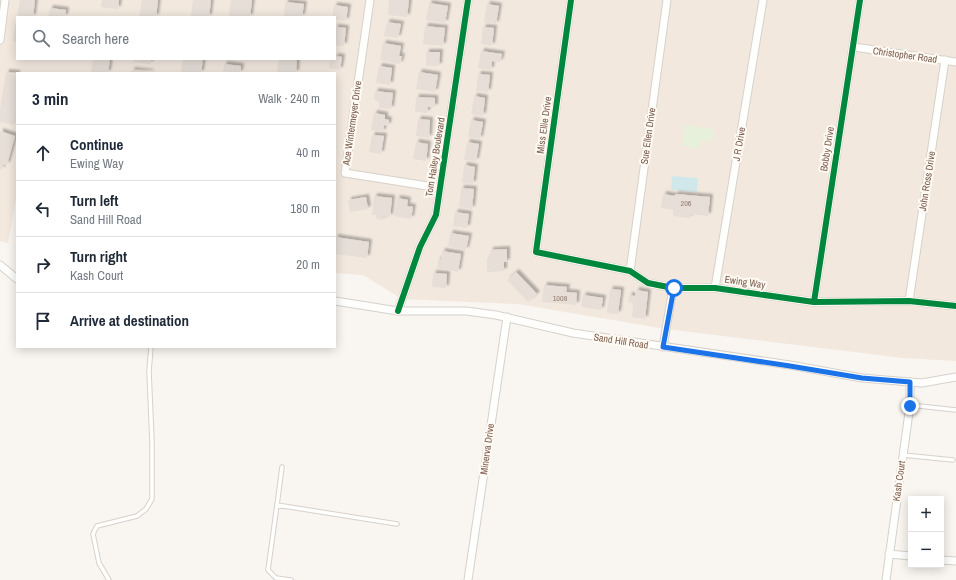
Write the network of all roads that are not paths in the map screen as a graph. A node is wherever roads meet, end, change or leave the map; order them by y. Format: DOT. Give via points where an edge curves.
graph roads {
  1 [pos="5,0"];
  2 [pos="370,0"];
  3 [pos="468,0"];
  4 [pos="571,0"];
  5 [pos="667,0"];
  6 [pos="763,0"];
  7 [pos="860,0"];
  8 [pos="0,40"];
  9 [pos="854,47"];
  10 [pos="945,60"];
  11 [pos="956,62"];
  12 [pos="440,188"];
  13 [pos="536,252"];
  14 [pos="0,265"];
  15 [pos="630,271"];
  16 [pos="16,278"];
  17 [pos="674,288"];
  18 [pos="715,288"];
  19 [pos="336,301"];
  20 [pos="909,301"];
  21 [pos="814,302"];
  22 [pos="956,306"];
  23 [pos="398,311"];
  24 [pos="507,317"];
  25 [pos="663,347"];
  26 [pos="151,348"];
  27 [pos="956,377"];
  28 [pos="910,382"];
  29 [pos="910,406"];
  30 [pos="956,410"];
  31 [pos="903,455"];
  32 [pos="954,460"];
  33 [pos="282,468"];
  34 [pos="277,505"];
  35 [pos="397,524"];
  36 [pos="889,554"];
  37 [pos="908,556"];
  38 [pos="944,560"];
  39 [pos="956,561"];
  40 [pos="109,580"];
  41 [pos="291,580"];
  42 [pos="468,580"];
  43 [pos="886,580"];
  1 -- 8 [label="street"];
  2 -- 12 [label="street, Ace Wintermeyer Drive" via="345,173"];
  3 -- 12 [label="street, Tom Hailey Boulevard"];
  4 -- 13 [label="street, Miss Ellie Drive"];
  5 -- 15 [label="street, Sue Ellen Drive"];
  6 -- 18 [label="street, J R Drive"];
  7 -- 9 [label="street, Bobby Drive"];
  9 -- 10 [label="street, Christopher Road"];
  9 -- 21 [label="street, Bobby Drive"];
  10 -- 11 [label="street, Christopher Road"];
  10 -- 20 [label="street, John Ross Drive"];
  12 -- 23 [label="street, Tom Hailey Boulevard" via="436,215 420,247"];
  13 -- 15 [label="street, Ewing Way"];
  14 -- 16 [label="street"];
  15 -- 17 [label="street, Ewing Way" via="648,283"];
  17 -- 18 [label="street, Ewing Way"];
  17 -- 25 [label="street"];
  18 -- 21 [label="street, Ewing Way"];
  19 -- 23 [label="street, Sand Hill Road"];
  20 -- 21 [label="street, Ewing Way"];
  20 -- 22 [label="street, Ewing Way"];
  23 -- 24 [label="street, Sand Hill Road" via="466,311"];
  24 -- 25 [label="street, Sand Hill Road" via="573,333"];
  24 -- 42 [label="street, Minerva Drive"];
  25 -- 28 [label="street, Sand Hill Road" via="862,378"];
  26 -- 40 [label="lane" via="149,372 152,499 146,509 137,516 97,526 93,534 99,563"];
  27 -- 28 [label="street, Sand Hill Road" via="922,383"];
  28 -- 29 [label="street, Kash Court"];
  29 -- 30 [label="lane"];
  29 -- 31 [label="street, Kash Court"];
  31 -- 32 [label="lane"];
  31 -- 36 [label="street, Kash Court"];
  33 -- 34 [label="lane"];
  34 -- 35 [label="lane"];
  34 -- 41 [label="lane" via="268,570 276,578"];
  36 -- 37 [label="street"];
  36 -- 43 [label="street, Kash Court"];
  38 -- 39 [label="street"];
}
